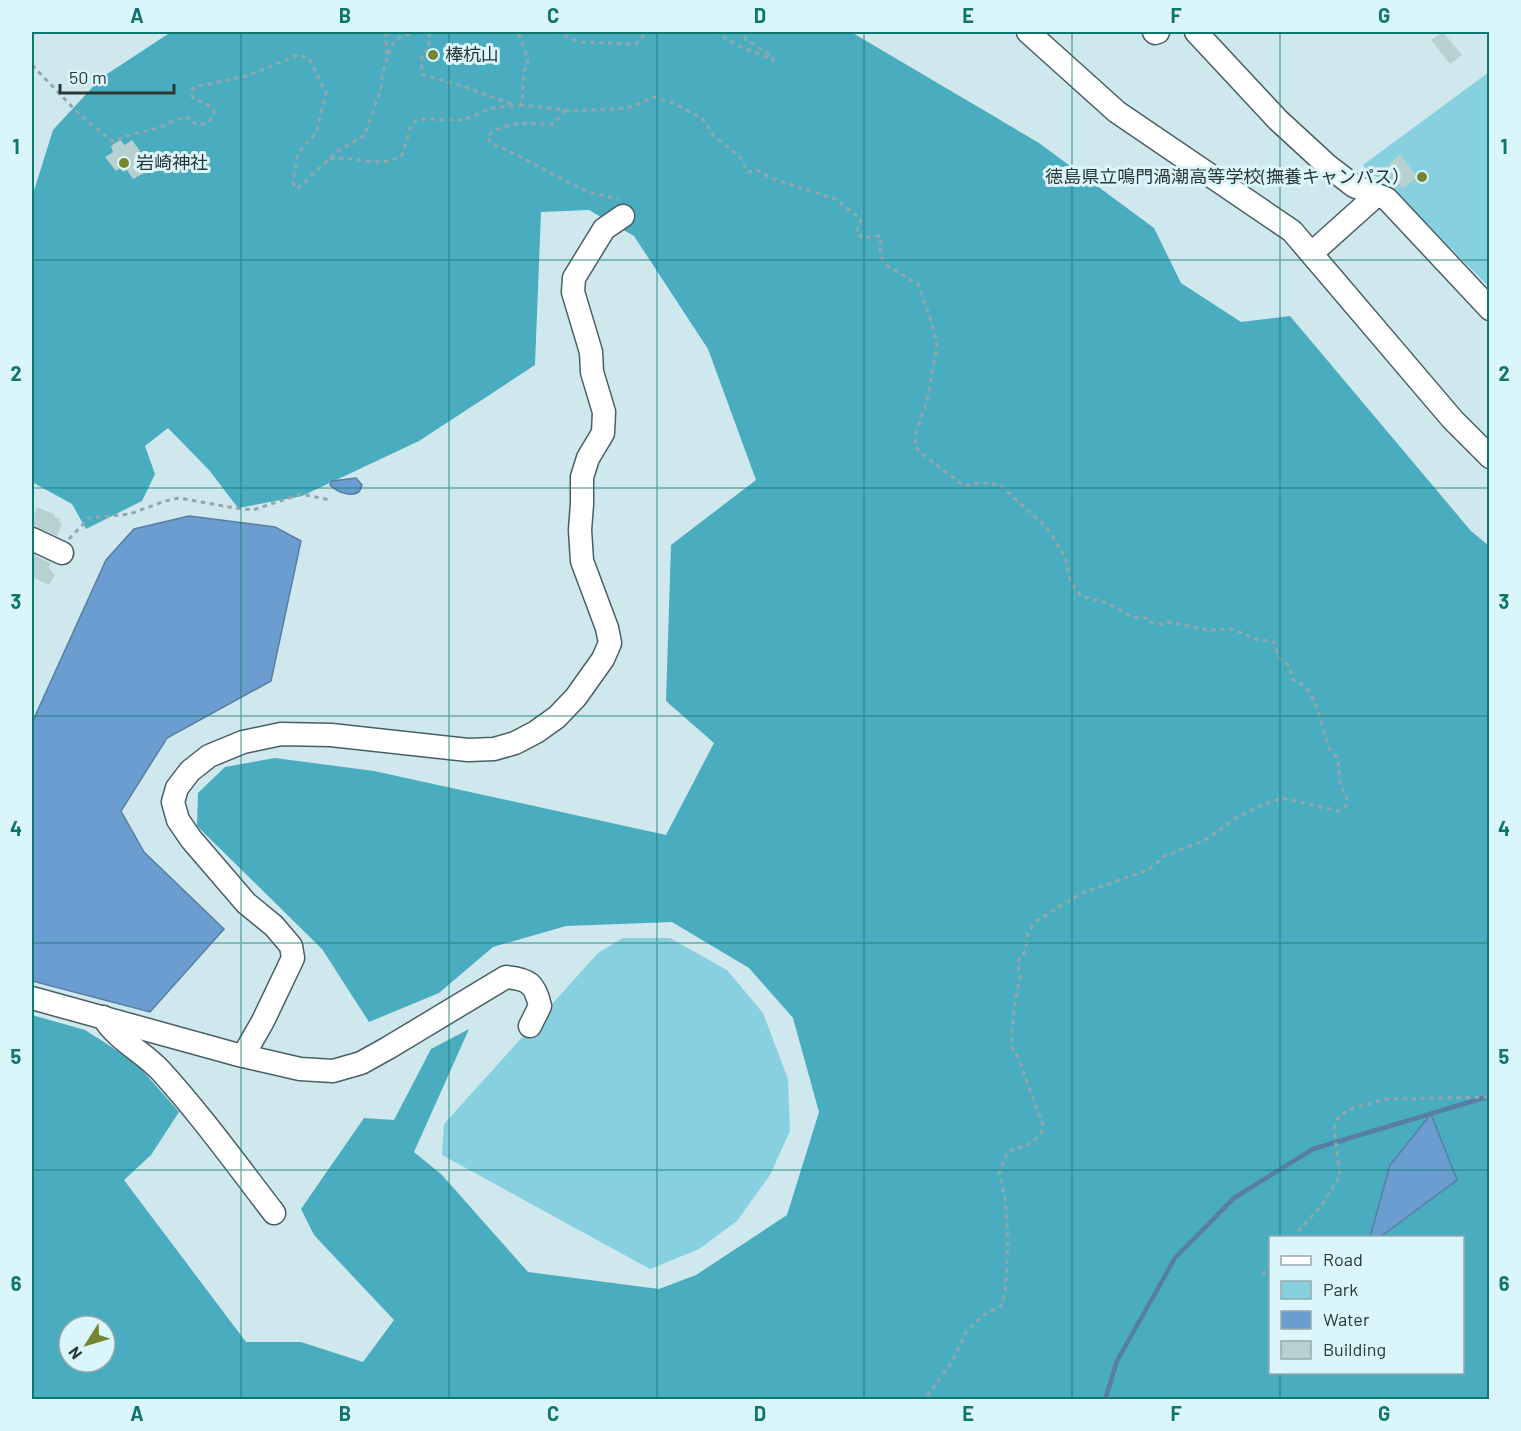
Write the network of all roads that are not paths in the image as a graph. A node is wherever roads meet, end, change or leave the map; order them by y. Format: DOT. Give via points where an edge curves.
graph roads {
  1 [pos="1028,32"];
  2 [pos="1196,32"];
  3 [pos="1373,193"];
  4 [pos="623,216"];
  5 [pos="1312,253"];
  6 [pos="1490,309"];
  7 [pos="1489,457"];
  8 [pos="32,539"];
  9 [pos="62,553"];
  10 [pos="32,998"];
  11 [pos="103,1017"];
  12 [pos="530,1026"];
  13 [pos="243,1056"];
  14 [pos="274,1213"];
  1 -- 5 [label="street" via="1117,111 1195,167 1260,207 1292,231"];
  2 -- 3 [label="street" via="1278,120 1328,166 1354,186"];
  3 -- 5 [label="street" via="1370,201"];
  3 -- 6 [label="street" via="1387,200"];
  4 -- 13 [label="street" via="604,229 574,278 573,291 604,411 603,433 582,477 582,561 610,643 576,697 536,732 494,749 281,734 243,742 209,756 177,788 173,802 178,820 191,839 246,903 291,946 293,958"];
  5 -- 7 [label="street"];
  8 -- 9 [label="street"];
  10 -- 11 [label="street"];
  11 -- 13 [label="street"];
  11 -- 14 [label="street" via="187,1100"];
  12 -- 13 [label="street" via="540,1006 536,990 523,978 506,977 361,1063 333,1071 311,1070"];
}
